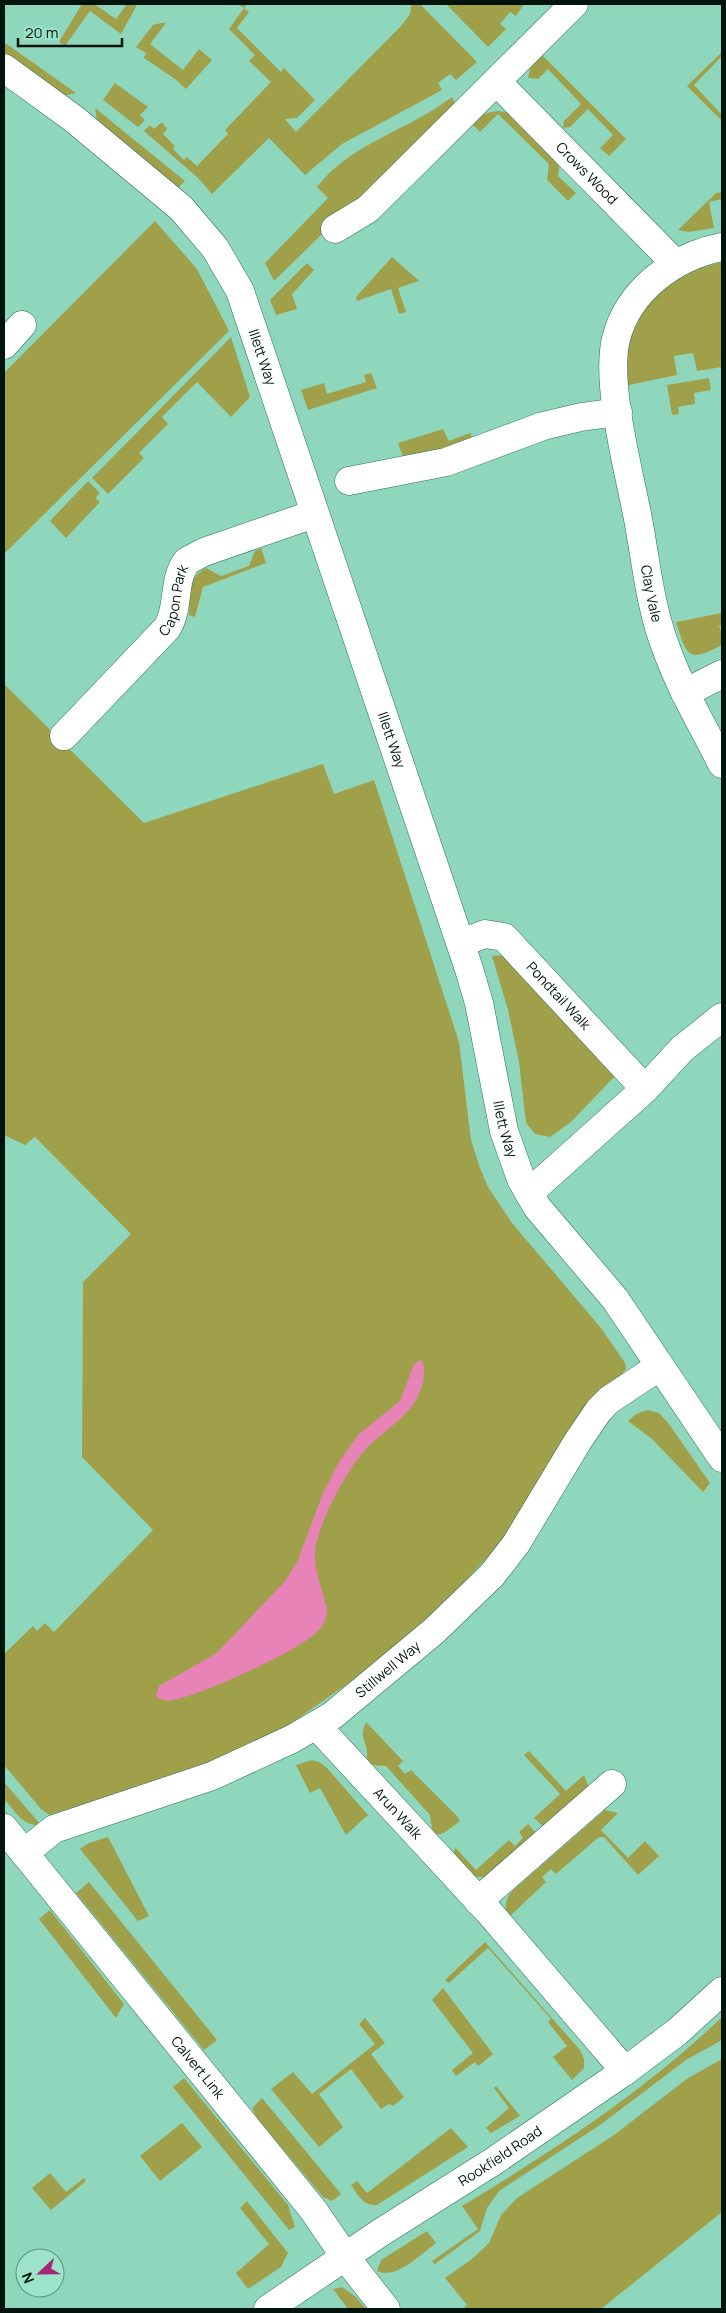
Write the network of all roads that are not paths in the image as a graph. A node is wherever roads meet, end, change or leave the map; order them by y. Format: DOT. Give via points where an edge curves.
graph roads {
  1 [pos="574,4"];
  2 [pos="4,68"];
  3 [pos="497,82"];
  4 [pos="335,229"];
  5 [pos="722,247"];
  6 [pos="675,264"];
  7 [pos="22,325"];
  8 [pos="4,345"];
  9 [pos="618,412"];
  10 [pos="349,481"];
  11 [pos="314,514"];
  12 [pos="722,674"];
  13 [pos="686,693"];
  14 [pos="64,736"];
  15 [pos="722,764"];
  16 [pos="461,943"];
  17 [pos="722,1017"];
  18 [pos="645,1088"];
  19 [pos="528,1192"];
  20 [pos="660,1366"];
  21 [pos="722,1458"];
  22 [pos="316,1726"];
  23 [pos="612,1784"];
  24 [pos="10,1838"];
  25 [pos="478,1901"];
  26 [pos="722,1991"];
  27 [pos="625,2071"];
  28 [pos="346,2258"];
  29 [pos="268,2309"];
  30 [pos="386,2309"];
  1 -- 3 [label="street"];
  2 -- 11 [label="street, Illett Way" via="74,119 172,200 215,248 240,291"];
  3 -- 4 [label="street" via="368,209"];
  3 -- 6 [label="street, Crows Wood"];
  5 -- 6 [label="street, Clay Vale" via="698,253"];
  6 -- 9 [label="street, Clay Vale" via="640,294 624,317 613,367"];
  7 -- 8 [label="street"];
  9 -- 10 [label="street" via="543,426 446,462"];
  9 -- 13 [label="street, Clay Vale" via="658,624"];
  11 -- 14 [label="street, Capon Park" via="186,561 173,618 167,628"];
  11 -- 16 [label="street, Illett Way"];
  12 -- 13 [label="street"];
  13 -- 15 [label="street, Clay Vale"];
  16 -- 18 [label="street, Pondtail Walk" via="485,934 504,937"];
  16 -- 19 [label="street, Illett Way" via="479,1003 507,1143"];
  17 -- 18 [label="street" via="682,1049"];
  18 -- 19 [label="street"];
  19 -- 20 [label="street, Illett Way" via="615,1299"];
  20 -- 21 [label="street, Illett Way"];
  20 -- 22 [label="street, Stillwell Way" via="599,1410 516,1544 475,1593 366,1690"];
  22 -- 24 [label="street, Stillwell Way" via="204,1779 54,1829"];
  22 -- 25 [label="street, Arun Walk"];
  23 -- 25 [label="street"];
  24 -- 28 [label="street, Calvert Link" via="314,2211"];
  25 -- 27 [label="street, Arun Walk"];
  26 -- 27 [label="street, Rookfield Road" via="677,2032"];
  27 -- 28 [label="street, Rookfield Road"];
  28 -- 29 [label="street, Rookfield Road"];
  28 -- 30 [label="street, Calvert Link"];
}
